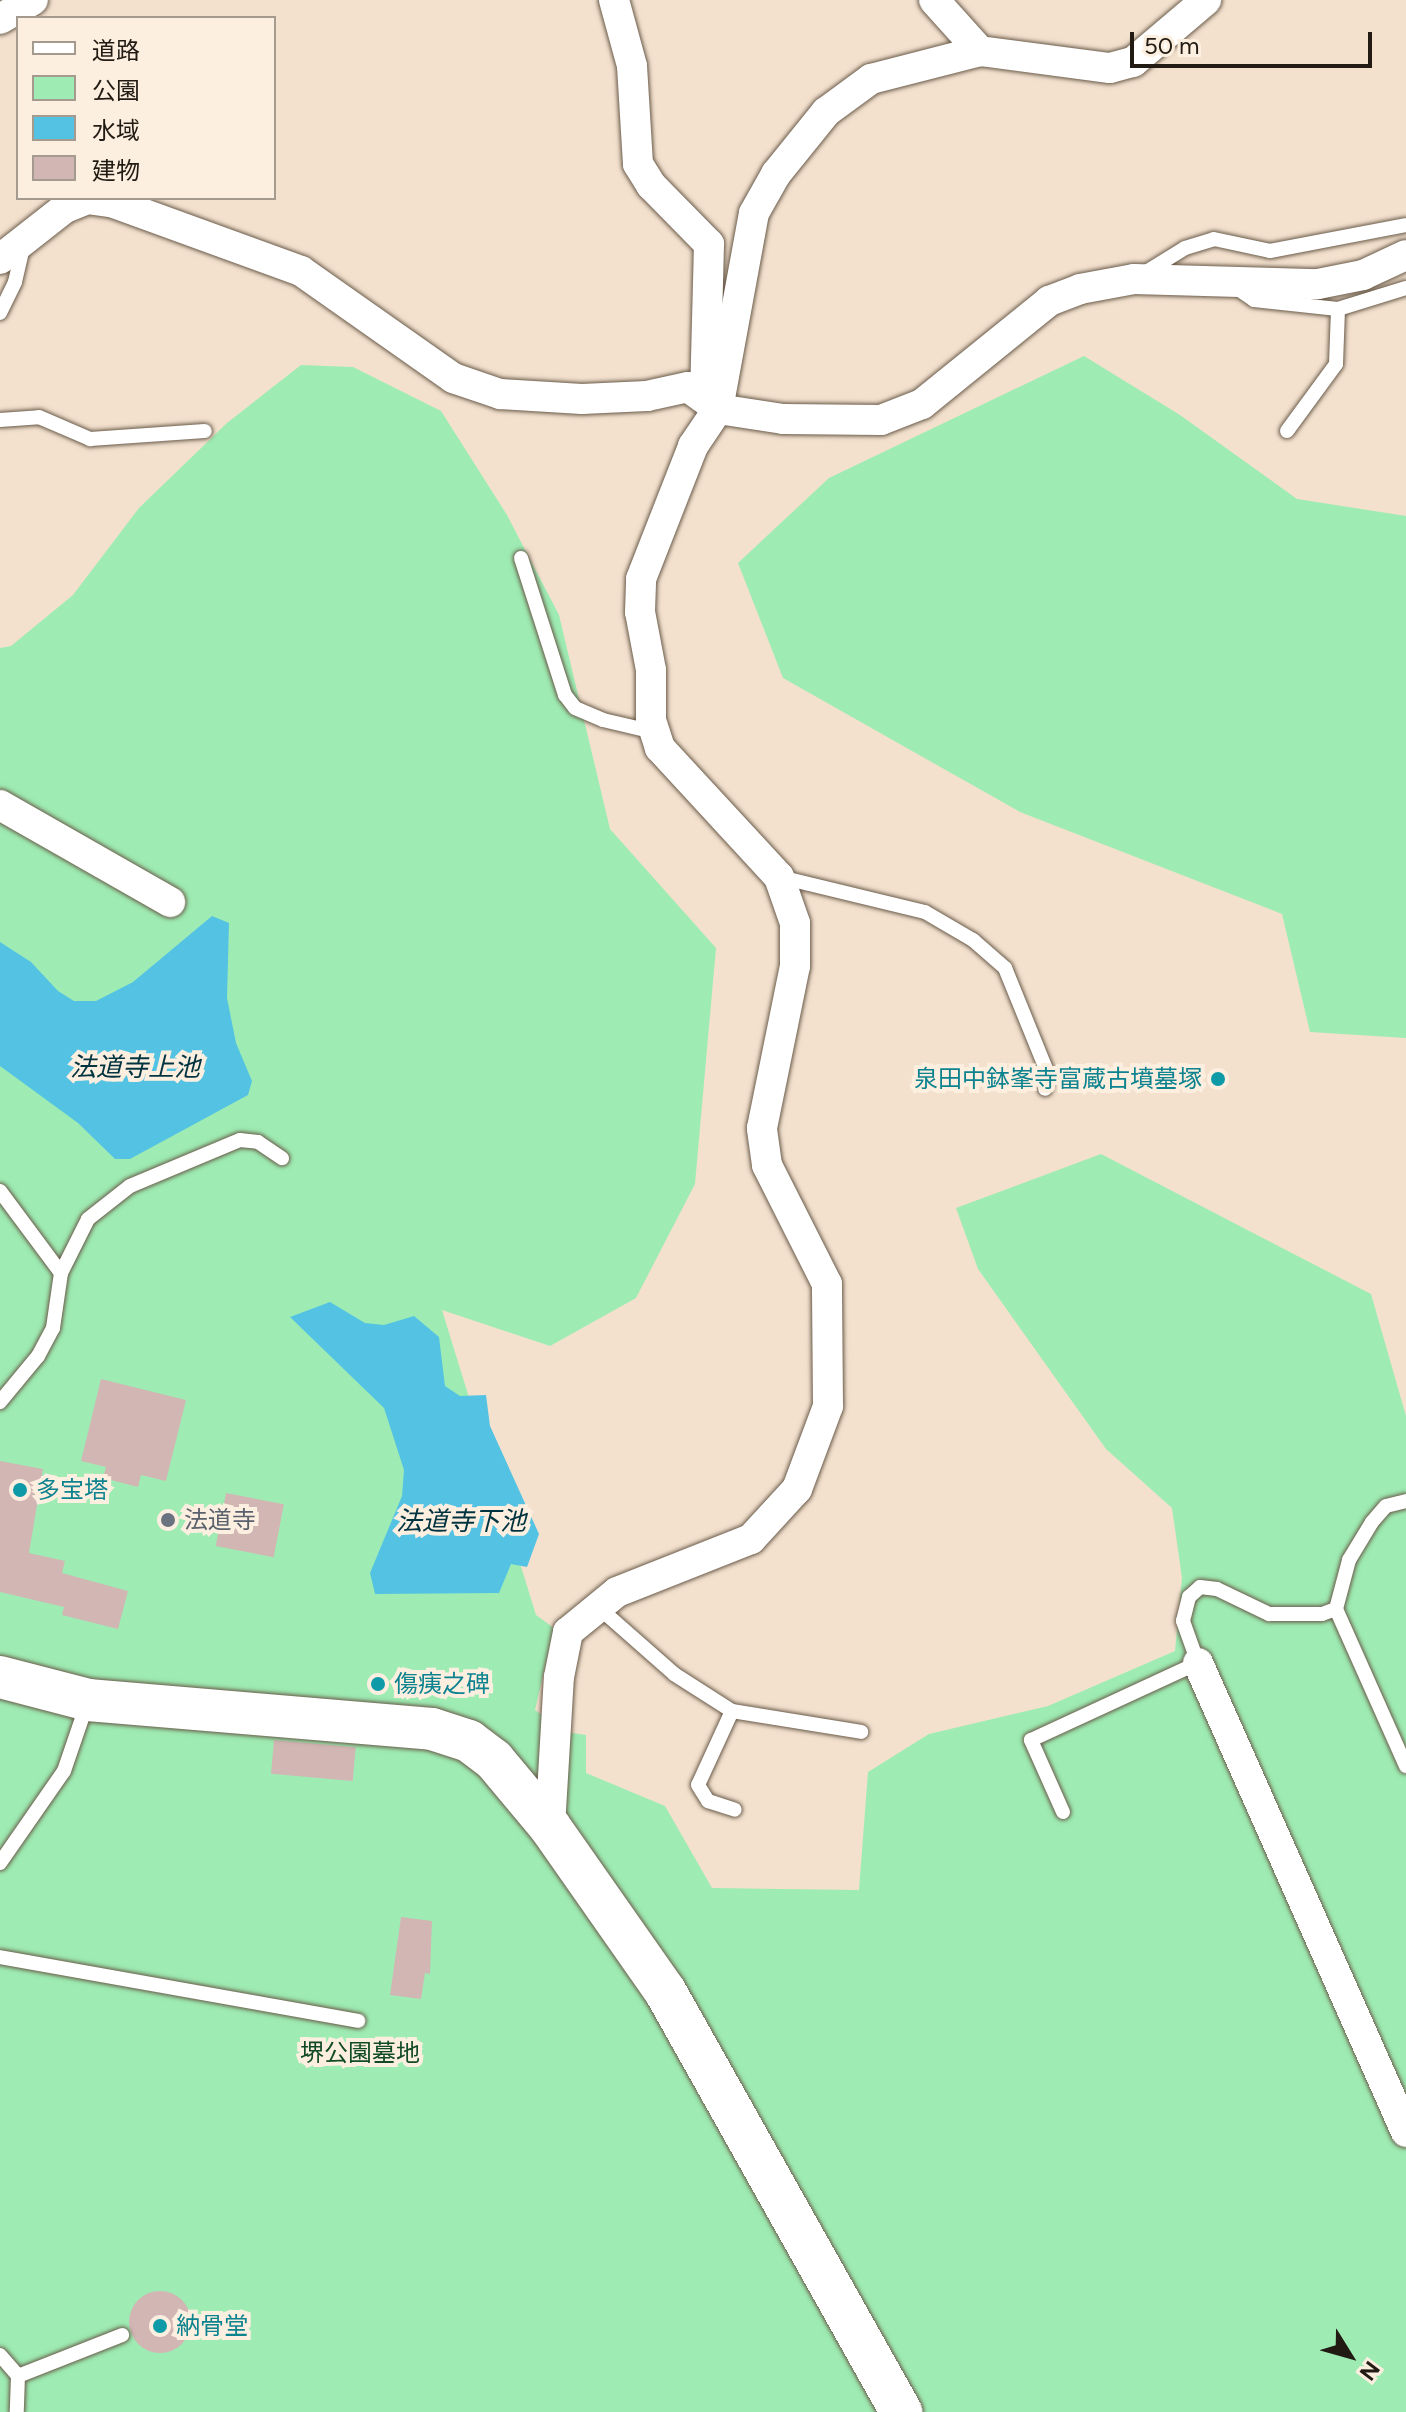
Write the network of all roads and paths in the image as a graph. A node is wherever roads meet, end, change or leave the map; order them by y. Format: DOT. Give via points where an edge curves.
graph roads {
  1 [pos="33,0"];
  2 [pos="614,0"];
  3 [pos="934,0"];
  4 [pos="1206,0"];
  5 [pos="0,19"];
  6 [pos="980,51"];
  7 [pos="85,200"];
  8 [pos="94,200"];
  9 [pos="1406,225"];
  10 [pos="12,252"];
  11 [pos="1406,255"];
  12 [pos="1134,279"];
  13 [pos="1231,284"];
  14 [pos="1406,288"];
  15 [pos="1338,309"];
  16 [pos="0,313"];
  17 [pos="711,402"];
  18 [pos="0,420"];
  19 [pos="205,431"];
  20 [pos="1287,431"];
  21 [pos="521,558"];
  22 [pos="654,732"];
  23 [pos="0,805"];
  24 [pos="779,877"];
  25 [pos="170,902"];
  26 [pos="1045,1089"];
  27 [pos="282,1158"];
  28 [pos="0,1191"];
  29 [pos="61,1273"];
  30 [pos="0,1402"];
  31 [pos="1406,1501"];
  32 [pos="597,1605"];
  33 [pos="1336,1609"];
  34 [pos="1198,1663"];
  35 [pos="0,1677"];
  36 [pos="88,1700"];
  37 [pos="732,1711"];
  38 [pos="861,1732"];
  39 [pos="1406,1766"];
  40 [pos="735,1810"];
  41 [pos="1063,1812"];
  42 [pos="550,1827"];
  43 [pos="0,1863"];
  44 [pos="0,1957"];
  45 [pos="358,2021"];
  46 [pos="1406,2132"];
  47 [pos="122,2335"];
  48 [pos="0,2355"];
  49 [pos="18,2376"];
  50 [pos="17,2412"];
  51 [pos="901,2412"];
  1 -- 5 [label="street"];
  2 -- 17 [label="street" via="632,66 638,164 651,185 709,244"];
  3 -- 6 [label="street"];
  4 -- 6 [label="street" via="1133,62 1110,68"];
  6 -- 17 [label="street" via="871,79 826,112 776,174 754,213"];
  7 -- 10 [label="street" via="65,208"];
  8 -- 17 [label="street" via="301,271 465,382 500,394 582,399 647,396 688,387"];
  9 -- 12 [label="lane" via="1270,251 1214,239 1185,248"];
  10 -- 16 [label="lane" via="15,282"];
  11 -- 13 [label="street" via="1363,275 1318,284"];
  12 -- 13 [label="street"];
  12 -- 17 [label="street" via="1049,301 922,404 881,420 783,419"];
  13 -- 15 [label="lane" via="1254,300"];
  14 -- 15 [label="lane"];
  15 -- 20 [label="lane" via="1336,364"];
  17 -- 22 [label="street" via="641,579"];
  18 -- 19 [label="lane" via="39,417 90,439"];
  21 -- 22 [label="lane" via="565,695 589,714"];
  22 -- 24 [label="street" via="688,783"];
  23 -- 25 [label="street"];
  24 -- 26 [label="lane" via="925,912 973,940 1005,968 1048,1074"];
  24 -- 32 [label="street" via="795,923 795,966 762,1128 767,1165 827,1284 828,1406 797,1489 751,1539 617,1592"];
  27 -- 29 [label="lane" via="258,1142 240,1140 130,1186 88,1219"];
  28 -- 29 [label="lane"];
  29 -- 30 [label="lane" via="53,1328 38,1356"];
  31 -- 33 [label="lane" via="1386,1506 1372,1522 1349,1560"];
  32 -- 37 [label="lane" via="674,1674"];
  32 -- 42 [label="street" via="564,1639"];
  33 -- 34 [label="lane" via="1269,1614 1217,1589 1200,1587 1189,1597 1183,1621"];
  33 -- 39 [label="lane"];
  34 -- 41 [label="lane" via="1031,1740"];
  34 -- 46 [label="street"];
  35 -- 36 [label="street"];
  36 -- 42 [label="street" via="432,1729 469,1741 494,1760"];
  36 -- 43 [label="lane" via="64,1771"];
  37 -- 38 [label="lane"];
  37 -- 40 [label="lane" via="698,1785 708,1801"];
  42 -- 51 [label="street" via="665,1991"];
  44 -- 45 [label="lane"];
  47 -- 49 [label="lane"];
  48 -- 49 [label="lane"];
  49 -- 50 [label="lane"];
}
